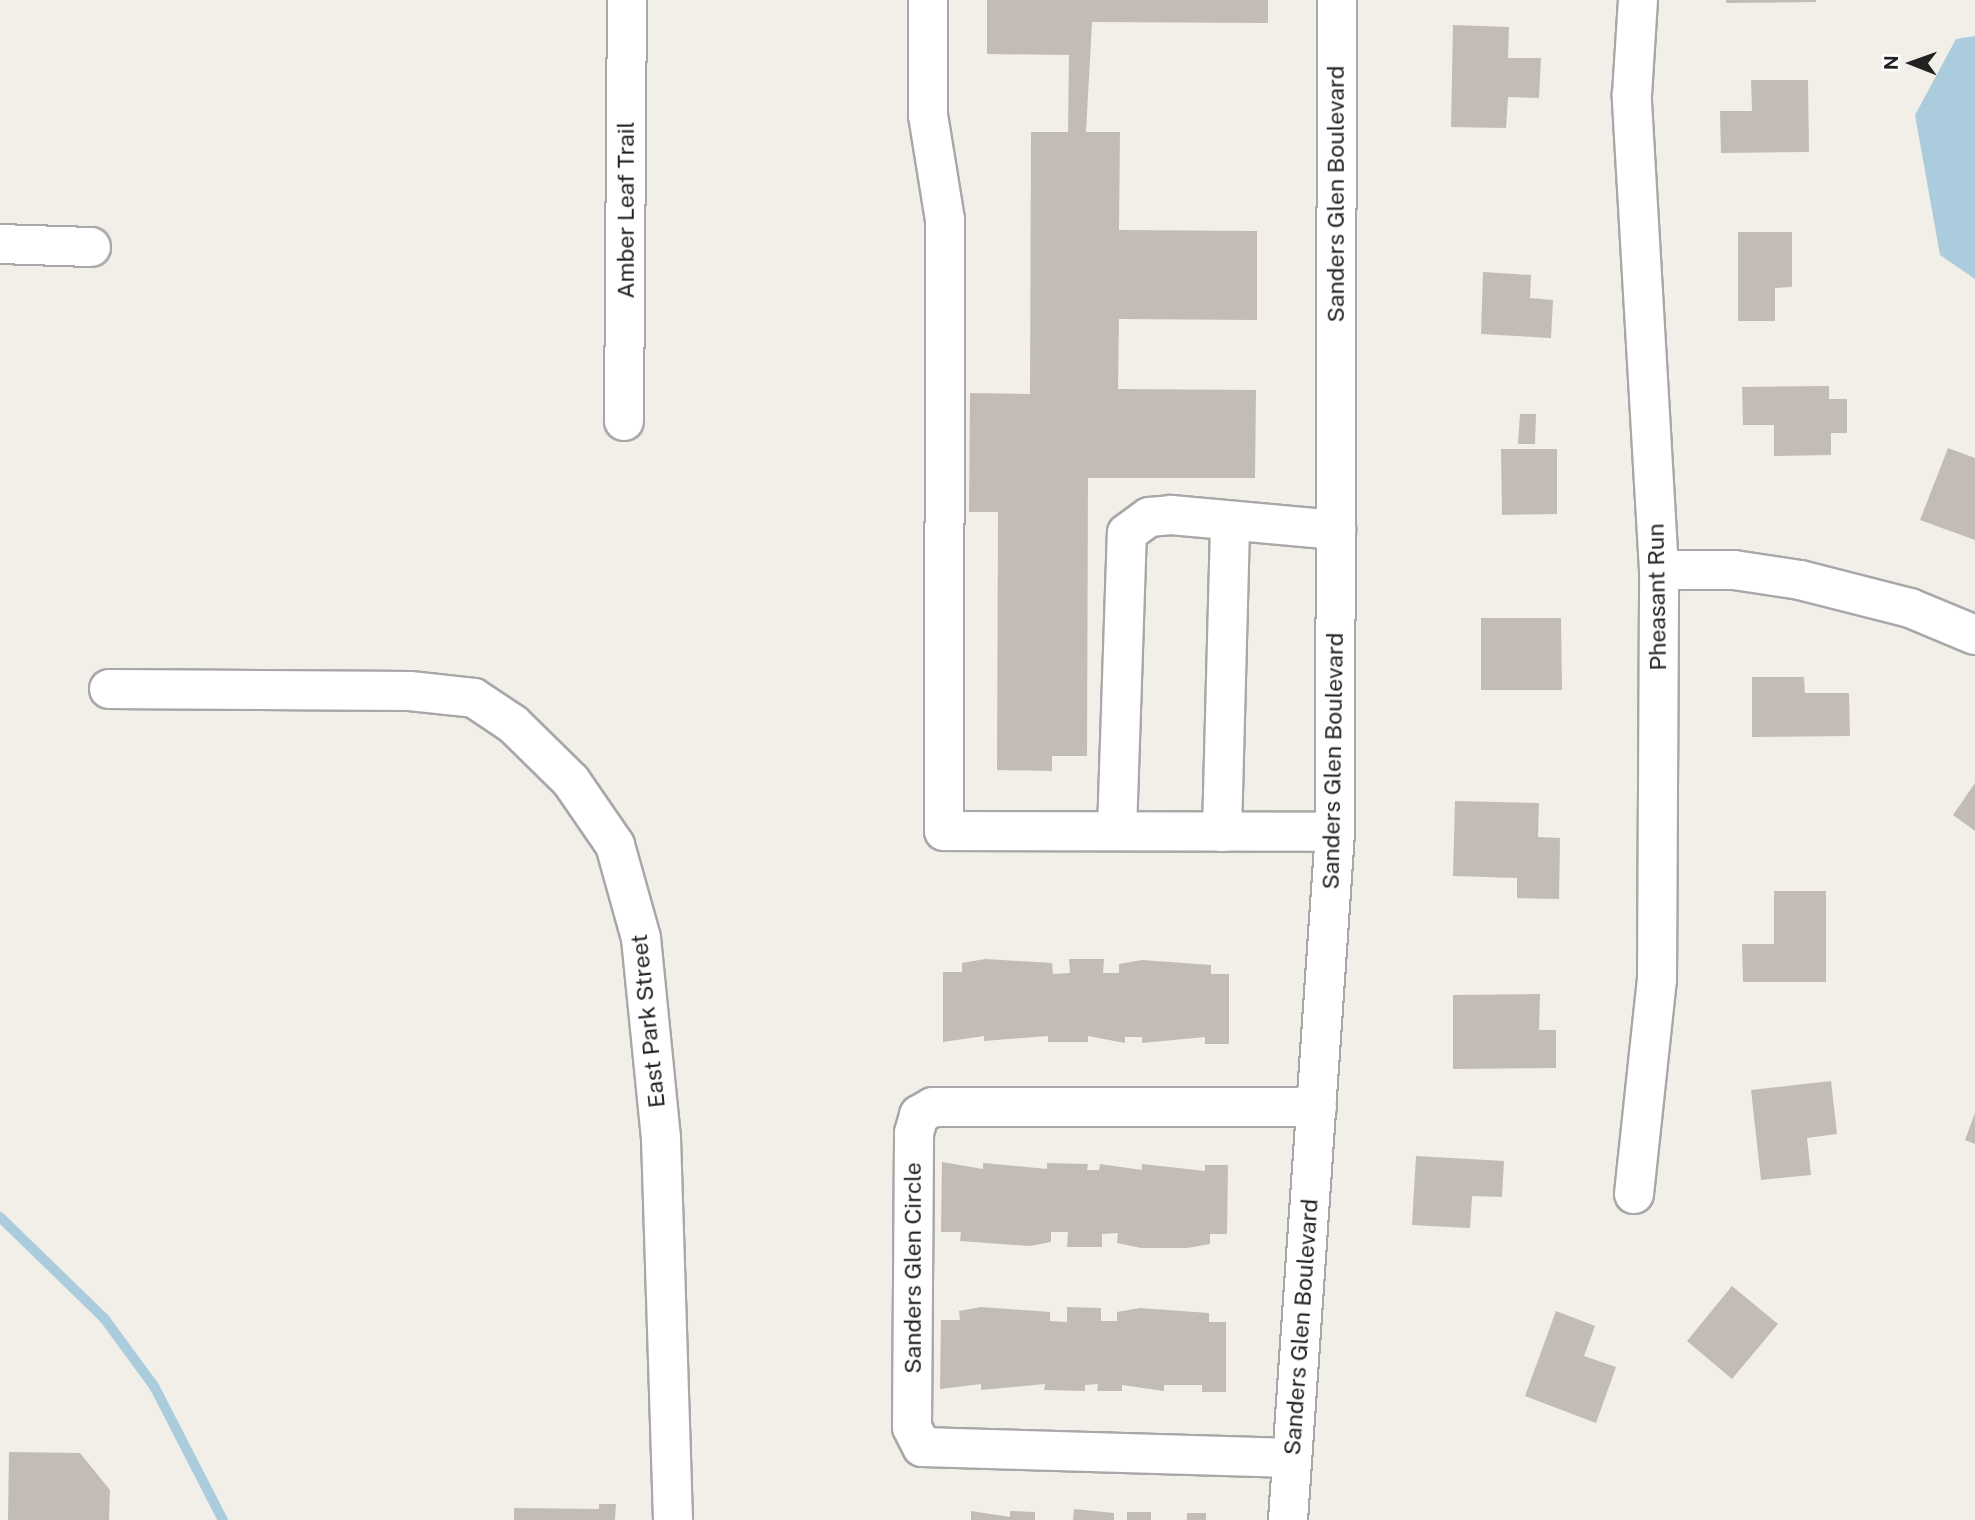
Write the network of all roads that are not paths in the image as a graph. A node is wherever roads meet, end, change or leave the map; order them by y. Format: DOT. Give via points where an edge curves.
graph roads {
  1 [pos="627,0"];
  2 [pos="928,0"];
  3 [pos="1337,0"];
  4 [pos="1638,0"];
  5 [pos="0,244"];
  6 [pos="91,247"];
  7 [pos="624,421"];
  8 [pos="1230,522"];
  9 [pos="1336,530"];
  10 [pos="1659,570"];
  11 [pos="1975,635"];
  12 [pos="109,689"];
  13 [pos="1117,831"];
  14 [pos="1222,832"];
  15 [pos="1335,832"];
  16 [pos="1317,1107"];
  17 [pos="1634,1194"];
  18 [pos="1292,1458"];
  19 [pos="673,1520"];
  20 [pos="1288,1520"];
  1 -- 7 [label="street, Amber Leaf Trail"];
  2 -- 13 [label="street" via="928,115 945,219 944,831"];
  3 -- 9 [label="street, Sanders Glen Boulevard"];
  4 -- 10 [label="street, Pheasant Run" via="1632,95"];
  5 -- 6 [label="street"];
  8 -- 9 [label="street"];
  8 -- 13 [label="street" via="1149,517 1127,533"];
  8 -- 14 [label="street"];
  9 -- 15 [label="street, Sanders Glen Boulevard"];
  10 -- 11 [label="street" via="1734,570 1800,580 1910,608"];
  10 -- 17 [label="street, Pheasant Run" via="1657,979"];
  12 -- 19 [label="street, East Park Street" via="410,691 474,698 513,724 571,781 615,845 641,938 661,1138"];
  13 -- 14 [label="street"];
  14 -- 15 [label="street"];
  15 -- 16 [label="street, Sanders Glen Boulevard"];
  16 -- 18 [label="street, Sanders Glen Boulevard"];
  16 -- 18 [label="street, Sanders Glen Circle" via="933,1107 919,1115 914,1133 912,1427 922,1447"];
  18 -- 20 [label="street, Sanders Glen Boulevard"];
}
